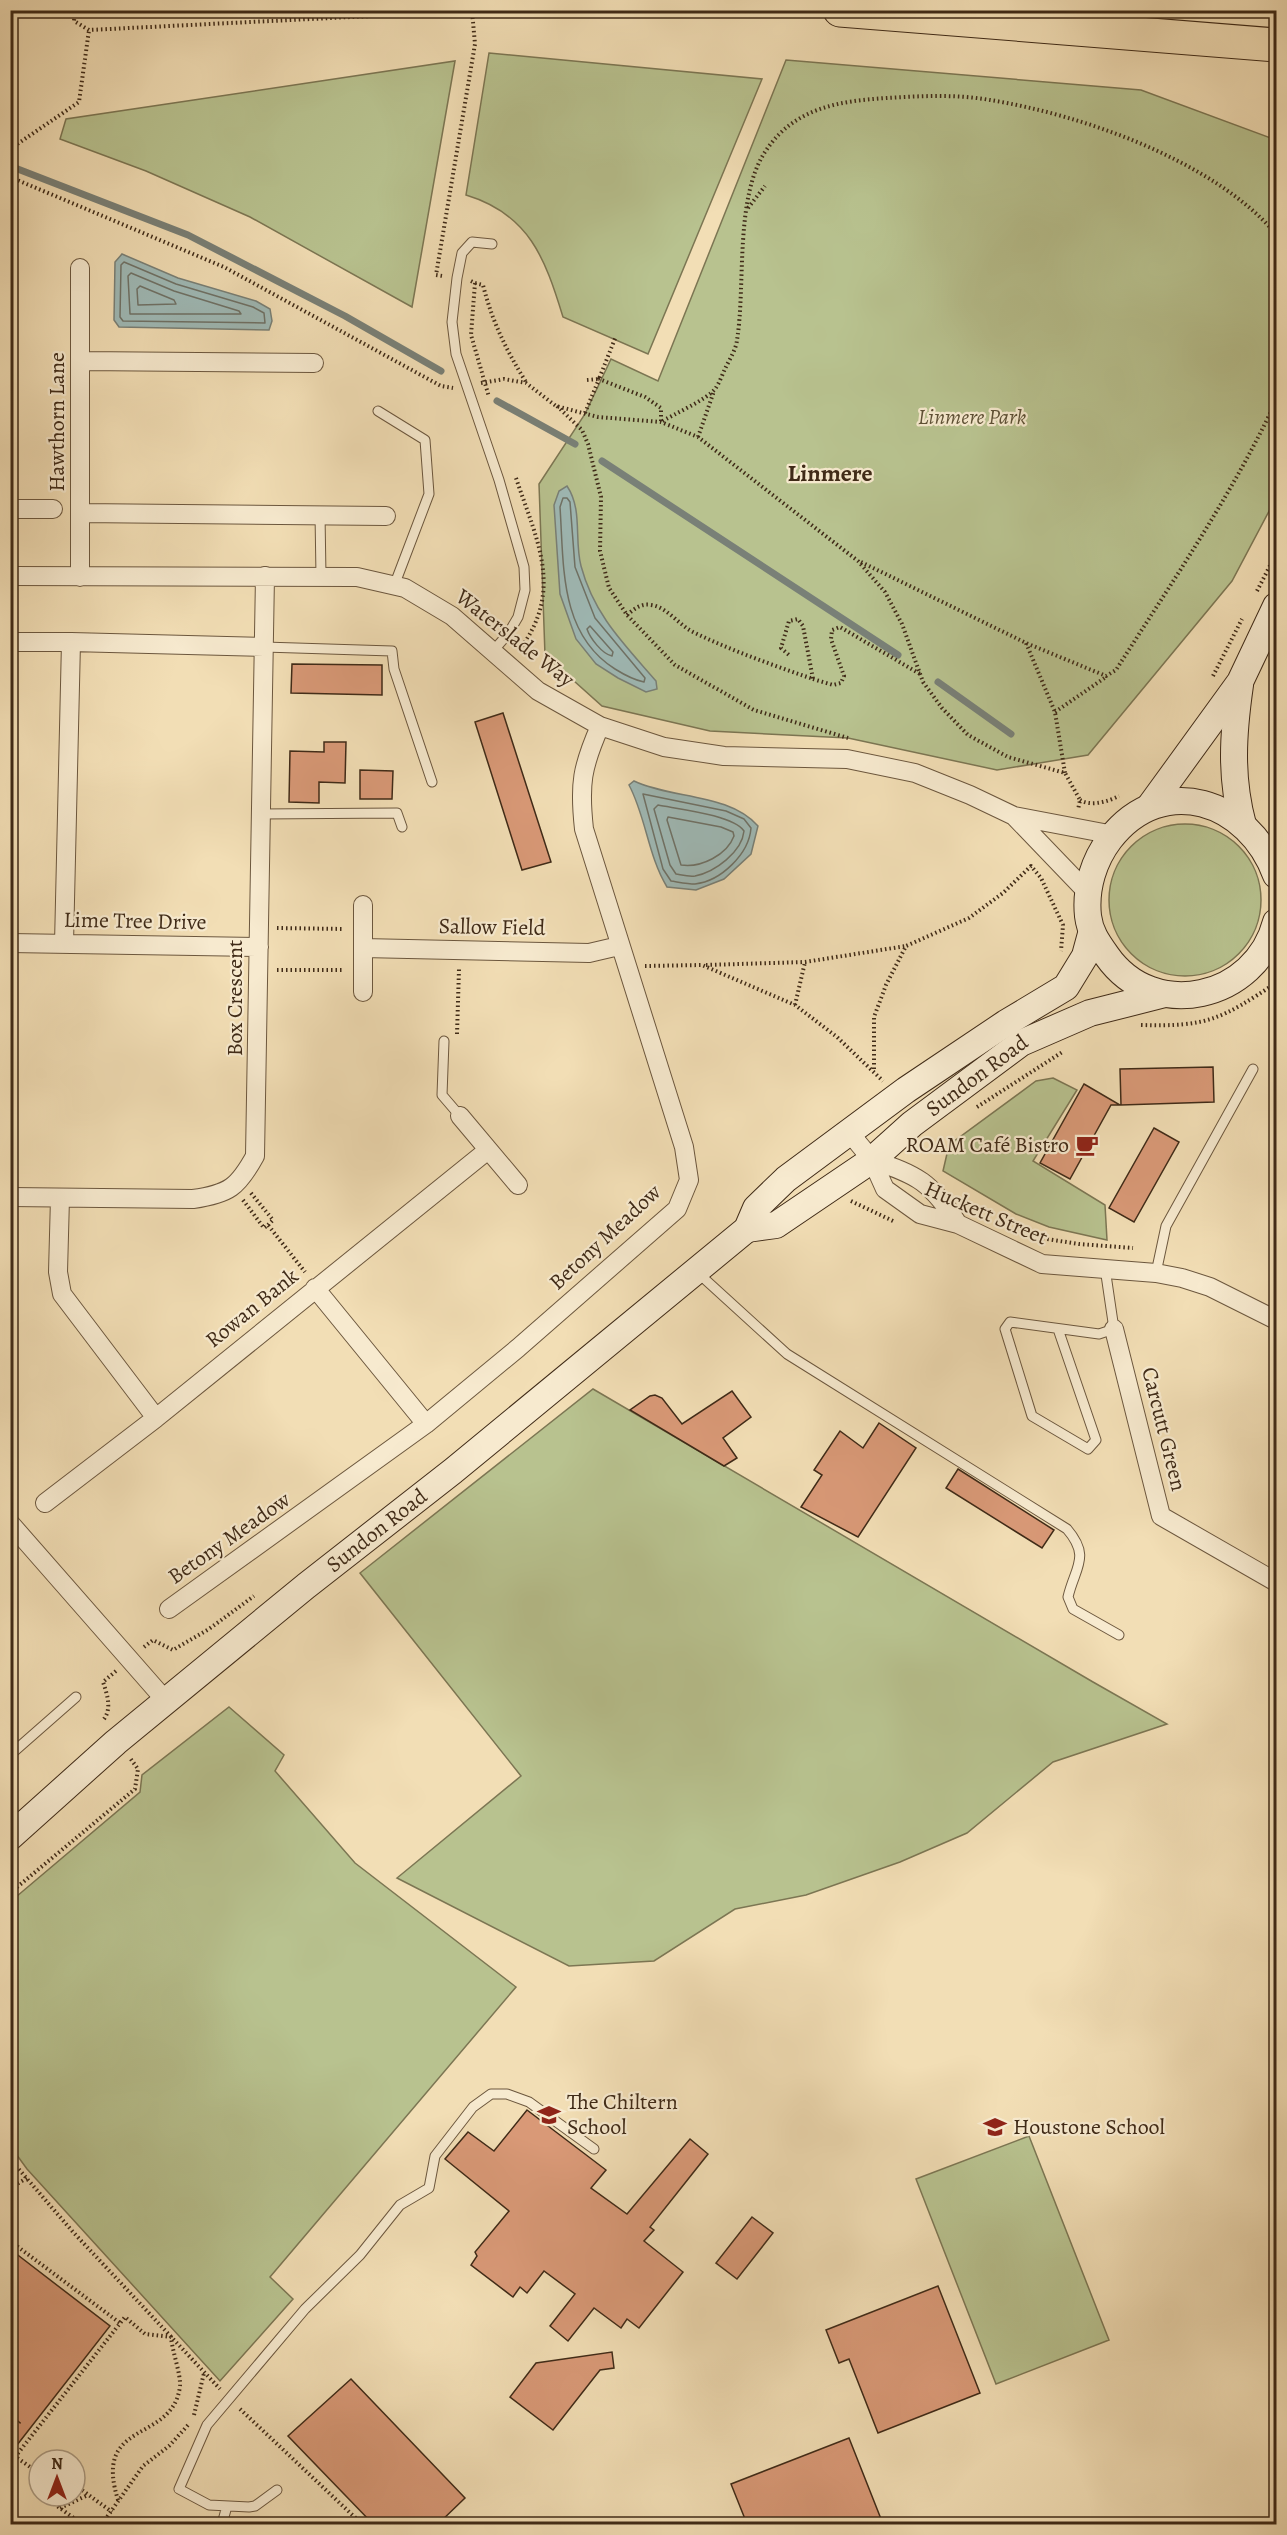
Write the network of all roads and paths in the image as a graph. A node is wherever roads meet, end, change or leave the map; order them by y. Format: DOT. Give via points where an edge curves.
graph roads {
  1 [pos="75,10"];
  2 [pos="840,10"];
  3 [pos="89,30"];
  4 [pos="1276,45"];
  5 [pos="10,149"];
  6 [pos="10,177"];
  7 [pos="765,186"];
  8 [pos="747,208"];
  9 [pos="1276,234"];
  10 [pos="492,244"];
  11 [pos="80,268"];
  12 [pos="457,278"];
  13 [pos="475,282"];
  14 [pos="616,336"];
  15 [pos="81,361"];
  16 [pos="314,363"];
  17 [pos="599,379"];
  18 [pos="587,380"];
  19 [pos="485,382"];
  20 [pos="526,383"];
  21 [pos="466,386"];
  22 [pos="715,390"];
  23 [pos="1276,401"];
  24 [pos="556,406"];
  25 [pos="378,411"];
  26 [pos="585,414"];
  27 [pos="661,422"];
  28 [pos="698,437"];
  29 [pos="10,509"];
  30 [pos="53,509"];
  31 [pos="80,513"];
  32 [pos="320,514"];
  33 [pos="386,516"];
  34 [pos="1276,554"];
  35 [pos="858,561"];
  36 [pos="10,576"];
  37 [pos="265,576"];
  38 [pos="321,576"];
  39 [pos="80,577"];
  40 [pos="394,586"];
  41 [pos="1265,600"];
  42 [pos="627,615"];
  43 [pos="1244,616"];
  44 [pos="10,642"];
  45 [pos="71,642"];
  46 [pos="1026,642"];
  47 [pos="264,647"];
  48 [pos="493,651"];
  49 [pos="789,655"];
  50 [pos="920,674"];
  51 [pos="1106,676"];
  52 [pos="813,679"];
  53 [pos="1240,682"];
  54 [pos="1208,687"];
  55 [pos="1055,712"];
  56 [pos="600,726"];
  57 [pos="847,759"];
  58 [pos="1065,773"];
  59 [pos="432,782"];
  60 [pos="1128,792"];
  61 [pos="1150,806"];
  62 [pos="261,814"];
  63 [pos="1014,816"];
  64 [pos="1243,825"];
  65 [pos="402,827"];
  66 [pos="1114,835"];
  67 [pos="1274,861"];
  68 [pos="1088,893"];
  69 [pos="363,905"];
  70 [pos="1276,922"];
  71 [pos="259,928"];
  72 [pos="363,929"];
  73 [pos="1091,934"];
  74 [pos="10,944"];
  75 [pos="64,944"];
  76 [pos="619,946"];
  77 [pos="906,946"];
  78 [pos="259,947"];
  79 [pos="363,948"];
  80 [pos="460,951"];
  81 [pos="1060,954"];
  82 [pos="1266,959"];
  83 [pos="805,962"];
  84 [pos="702,965"];
  85 [pos="259,970"];
  86 [pos="363,970"];
  87 [pos="627,971"];
  88 [pos="363,992"];
  89 [pos="1165,994"];
  90 [pos="795,1005"];
  91 [pos="444,1041"];
  92 [pos="1073,1046"];
  93 [pos="1253,1070"];
  94 [pos="973,1110"];
  95 [pos="460,1116"];
  96 [pos="849,1132"];
  97 [pos="488,1150"];
  98 [pos="872,1160"];
  99 [pos="237,1184"];
  100 [pos="518,1185"];
  101 [pos="10,1197"];
  102 [pos="60,1198"];
  103 [pos="842,1203"];
  104 [pos="898,1223"];
  105 [pos="958,1224"];
  106 [pos="268,1225"];
  107 [pos="747,1229"];
  108 [pos="1027,1234"];
  109 [pos="1133,1248"];
  110 [pos="1105,1268"];
  111 [pos="696,1271"];
  112 [pos="1156,1273"];
  113 [pos="315,1288"];
  114 [pos="1276,1320"];
  115 [pos="1058,1329"];
  116 [pos="1114,1329"];
  117 [pos="156,1418"];
  118 [pos="426,1424"];
  119 [pos="45,1503"];
  120 [pos="10,1523"];
  121 [pos="1276,1582"];
  122 [pos="169,1610"];
  123 [pos="1119,1635"];
  124 [pos="103,1682"];
  125 [pos="76,1697"];
  126 [pos="166,1701"];
  127 [pos="99,1724"];
  128 [pos="10,1755"];
  129 [pos="131,1759"];
  130 [pos="10,1837"];
  131 [pos="10,1893"];
  132 [pos="594,2149"];
  133 [pos="10,2158"];
  134 [pos="27,2178"];
  135 [pos="10,2188"];
  136 [pos="10,2241"];
  137 [pos="120,2323"];
  138 [pos="171,2337"];
  139 [pos="204,2372"];
  140 [pos="218,2387"];
  141 [pos="238,2408"];
  142 [pos="20,2421"];
  143 [pos="10,2433"];
  144 [pos="10,2453"];
  145 [pos="15,2457"];
  146 [pos="27,2466"];
  147 [pos="277,2490"];
  148 [pos="89,2495"];
  149 [pos="119,2503"];
  150 [pos="227,2506"];
  151 [pos="59,2508"];
  152 [pos="112,2512"];
  153 [pos="82,2524"];
  154 [pos="102,2524"];
  155 [pos="222,2524"];
  156 [pos="362,2524"];
  1 -- 3 [label="path" via="74,21"];
  2 -- 4 [label="highway"];
  3 -- 5 [label="path" via="79,102"];
  3 -- 12 [label="path" via="472,11 475,44 436,275"];
  6 -- 21 [label="path" via="224,267 441,386"];
  7 -- 8 [label="path"];
  8 -- 9 [label="path" via="749,187 765,151 783,129 807,112 847,101 928,95 989,100 1056,114 1138,142 1212,181 1263,218"];
  8 -- 22 [label="path" via="737,342"];
  10 -- 12 [label="lane" via="472,242 462,253"];
  11 -- 15 [label="street, Hawthorn Lane"];
  12 -- 13 [label="path"];
  12 -- 21 [label="lane" via="452,322"];
  13 -- 19 [label="path" via="471,335"];
  13 -- 20 [label="path" via="483,285 503,346"];
  14 -- 17 [label="path"];
  15 -- 16 [label="street"];
  15 -- 31 [label="street, Hawthorn Lane"];
  17 -- 18 [label="path"];
  17 -- 26 [label="path"];
  17 -- 27 [label="path" via="645,397 661,408"];
  19 -- 20 [label="path" via="504,379"];
  19 -- 21 [label="path"];
  20 -- 24 [label="path"];
  21 -- 48 [label="lane" via="524,567 525,590 518,617"];
  22 -- 27 [label="path"];
  22 -- 28 [label="path"];
  23 -- 51 [label="path" via="1258,439 1184,563 1116,670"];
  24 -- 26 [label="path"];
  24 -- 42 [label="path" via="582,430 588,444 601,497 600,551 609,588"];
  25 -- 40 [label="lane" via="425,440 429,494"];
  26 -- 27 [label="path"];
  27 -- 28 [label="path"];
  28 -- 35 [label="path"];
  29 -- 30 [label="street"];
  31 -- 32 [label="street"];
  31 -- 39 [label="street, Hawthorn Lane"];
  32 -- 33 [label="street"];
  32 -- 38 [label="lane"];
  34 -- 41 [label="path"];
  35 -- 46 [label="path"];
  35 -- 50 [label="path" via="885,592 902,624"];
  36 -- 39 [label="street, Waterslade Way"];
  37 -- 38 [label="street, Waterslade Way"];
  37 -- 39 [label="street, Waterslade Way"];
  37 -- 47 [label="street, Box Crescent"];
  38 -- 40 [label="street, Waterslade Way" via="357,577"];
  40 -- 48 [label="street, Waterslade Way" via="405,588 452,616"];
  41 -- 53 [label="street"];
  42 -- 52 [label="path" via="636,607 658,607 691,631"];
  42 -- 57 [label="path" via="675,665 754,710 848,738"];
  43 -- 54 [label="path"];
  44 -- 45 [label="street"];
  45 -- 47 [label="street"];
  45 -- 75 [label="street"];
  46 -- 51 [label="path"];
  46 -- 55 [label="path"];
  47 -- 59 [label="lane" via="392,651 394,669"];
  47 -- 62 [label="street, Box Crescent"];
  48 -- 56 [label="street, Waterslade Way" via="538,691"];
  49 -- 52 [label="path" via="781,648 789,621 798,619 803,626"];
  50 -- 52 [label="path" via="840,627 832,630 831,639 844,676 841,683 833,686"];
  50 -- 58 [label="path" via="942,708 968,735 1008,757"];
  51 -- 55 [label="path"];
  53 -- 61 [label="street"];
  53 -- 64 [label="street" via="1232,764"];
  55 -- 58 [label="path"];
  56 -- 57 [label="street, Waterslade Way" via="674,749 724,756"];
  56 -- 76 [label="street, Betony Meadow" via="585,761 581,806 584,829"];
  57 -- 63 [label="street, Waterslade Way" via="915,774"];
  58 -- 60 [label="path" via="1084,803 1108,801"];
  61 -- 64 [label="street" via="1177,801 1203,803 1224,811"];
  61 -- 66 [label="street" via="1130,818"];
  62 -- 65 [label="lane" via="397,813"];
  62 -- 71 [label="street, Box Crescent"];
  63 -- 66 [label="street, Waterslade Way"];
  63 -- 68 [label="street, Waterslade Way"];
  64 -- 67 [label="street"];
  66 -- 68 [label="street" via="1093,868"];
  68 -- 73 [label="street"];
  69 -- 72 [label="street"];
  70 -- 82 [label="street"];
  71 -- 72 [label="path"];
  71 -- 78 [label="street, Box Crescent"];
  72 -- 79 [label="street"];
  73 -- 89 [label="street" via="1112,964 1128,977"];
  73 -- 96 [label="street, Sundon Road" via="1085,956 1066,987 1006,1023"];
  74 -- 75 [label="street, Lime Tree Drive"];
  75 -- 78 [label="street, Lime Tree Drive"];
  76 -- 80 [label="street, Sallow Field" via="589,954"];
  76 -- 87 [label="street, Betony Meadow"];
  77 -- 81 [label="path" via="969,918 1031,866 1041,878 1063,925"];
  77 -- 83 [label="path"];
  77 -- 90 [label="path" via="874,1017 874,1070"];
  78 -- 85 [label="street, Box Crescent"];
  79 -- 80 [label="street, Sallow Field"];
  79 -- 86 [label="street"];
  80 -- 91 [label="path" via="457,1041"];
  82 -- 89 [label="street" via="1214,991"];
  83 -- 84 [label="path"];
  83 -- 90 [label="path"];
  84 -- 87 [label="path" via="650,965"];
  84 -- 90 [label="path"];
  85 -- 86 [label="path"];
  85 -- 99 [label="street, Box Crescent" via="258,1133 255,1156"];
  86 -- 88 [label="street"];
  87 -- 118 [label="street, Betony Meadow" via="684,1148 688,1180 677,1209"];
  89 -- 98 [label="street, Sundon Road" via="1090,1013 1021,1043 912,1124"];
  91 -- 95 [label="lane" via="442,1095"];
  92 -- 94 [label="path"];
  93 -- 112 [label="lane" via="1166,1226"];
  95 -- 97 [label="street"];
  96 -- 98 [label="street, Huckett Street"];
  96 -- 107 [label="street, Sundon Road" via="756,1208"];
  97 -- 100 [label="street"];
  97 -- 113 [label="street, Rowan Bank"];
  98 -- 105 [label="street" via="912,1173 939,1195"];
  98 -- 105 [label="street, Huckett Street" via="885,1189 920,1214"];
  98 -- 107 [label="street, Sundon Road" via="776,1226"];
  99 -- 102 [label="street" via="215,1196 193,1199"];
  99 -- 106 [label="path" via="264,1228"];
  99 -- 106 [label="path" via="273,1220"];
  101 -- 102 [label="street"];
  102 -- 117 [label="street" via="58,1272 62,1294"];
  103 -- 104 [label="path" via="851,1201"];
  105 -- 110 [label="street, Huckett Street" via="1042,1264"];
  106 -- 113 [label="path"];
  107 -- 111 [label="street, Sundon Road"];
  108 -- 109 [label="path" via="1079,1244"];
  110 -- 112 [label="street, Huckett Street"];
  110 -- 116 [label="lane"];
  111 -- 123 [label="lane" via="787,1354 1067,1529 1081,1550 1068,1597 1073,1609"];
  111 -- 126 [label="street, Sundon Road"];
  112 -- 114 [label="street, Huckett Street" via="1210,1287"];
  113 -- 117 [label="street, Rowan Bank"];
  113 -- 118 [label="street"];
  115 -- 115 [label="lane" via="1096,1440 1088,1449 1032,1416 1005,1329 1010,1322"];
  115 -- 116 [label="lane" via="1099,1334"];
  116 -- 121 [label="street, Carcutt Green" via="1161,1516"];
  117 -- 119 [label="street, Rowan Bank"];
  118 -- 122 [label="street, Betony Meadow"];
  120 -- 126 [label="street"];
  124 -- 127 [label="path" via="109,1701 107,1716"];
  125 -- 128 [label="lane"];
  126 -- 130 [label="street, Sundon Road"];
  129 -- 131 [label="path" via="138,1769 135,1789"];
  132 -- 150 [label="lane" via="529,2102 507,2094 491,2094 473,2107 435,2156 429,2188 400,2205 207,2425 179,2489 209,2505"];
  133 -- 134 [label="path"];
  134 -- 135 [label="path"];
  134 -- 138 [label="path"];
  136 -- 137 [label="path"];
  137 -- 138 [label="path" via="125,2317 145,2334"];
  137 -- 145 [label="path"];
  138 -- 139 [label="path"];
  138 -- 149 [label="path" via="180,2386 176,2401 169,2413 124,2441 117,2453 112,2482"];
  139 -- 140 [label="path"];
  139 -- 149 [label="path" via="198,2407 182,2434 143,2466"];
  141 -- 156 [label="path"];
  142 -- 143 [label="path"];
  144 -- 145 [label="path"];
  145 -- 146 [label="path"];
  147 -- 150 [label="lane" via="255,2506"];
  148 -- 152 [label="path"];
  149 -- 152 [label="path"];
  150 -- 155 [label="lane"];
  151 -- 153 [label="path"];
  152 -- 154 [label="path"];
}
